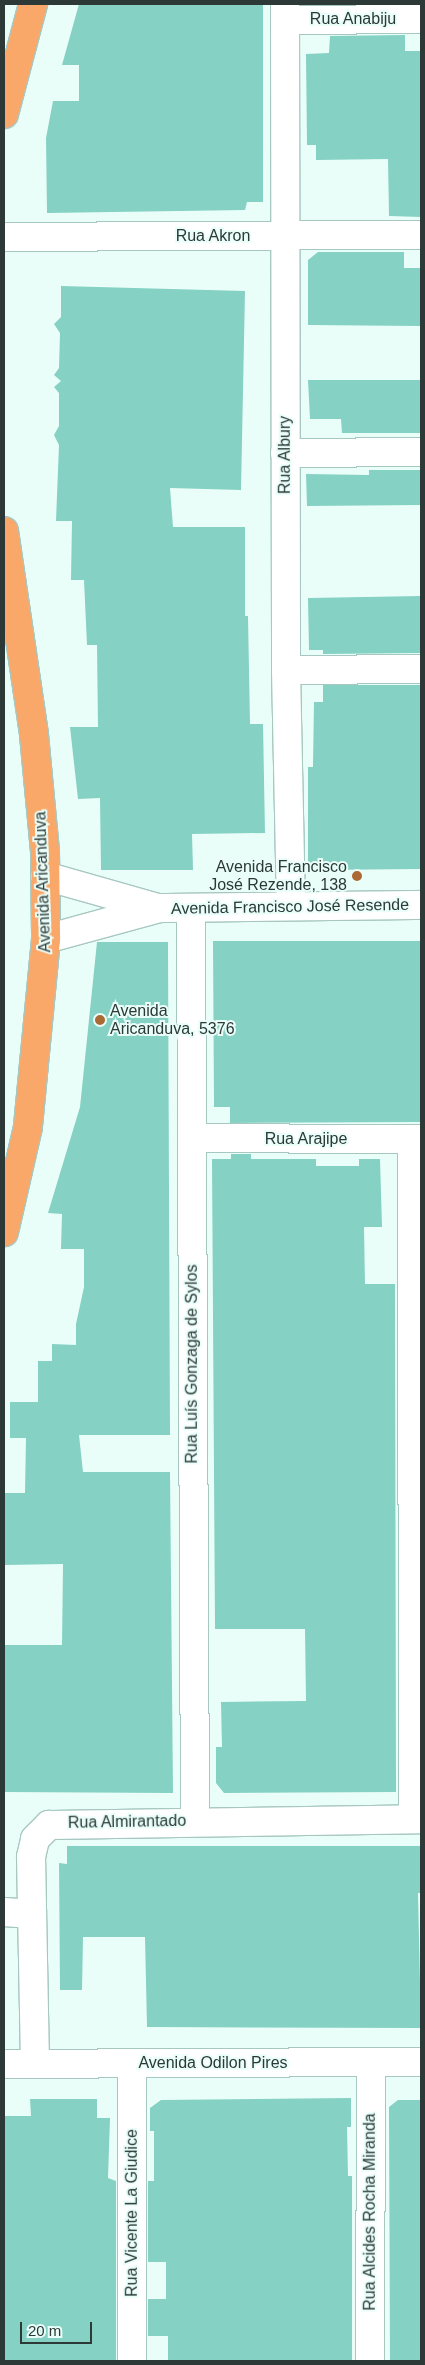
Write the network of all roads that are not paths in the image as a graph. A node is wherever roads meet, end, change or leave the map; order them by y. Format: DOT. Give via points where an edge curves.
graph roads {
  1 [pos="33,4"];
  2 [pos="285,12"];
  3 [pos="421,19"];
  4 [pos="4,114"];
  5 [pos="421,235"];
  6 [pos="286,236"];
  7 [pos="4,237"];
  8 [pos="421,452"];
  9 [pos="285,453"];
  10 [pos="4,531"];
  11 [pos="421,669"];
  12 [pos="286,670"];
  13 [pos="45,876"];
  14 [pos="291,906"];
  15 [pos="421,906"];
  16 [pos="159,908"];
  17 [pos="191,908"];
  18 [pos="46,938"];
  19 [pos="192,1138"];
  20 [pos="417,1139"];
  21 [pos="4,1232"];
  22 [pos="417,1819"];
  23 [pos="195,1821"];
  24 [pos="4,1912"];
  25 [pos="32,1914"];
  26 [pos="371,2062"];
  27 [pos="421,2062"];
  28 [pos="4,2064"];
  29 [pos="35,2064"];
  30 [pos="132,2064"];
  31 [pos="132,2361"];
  32 [pos="370,2361"];
  1 -- 4 [label="highway"];
  2 -- 3 [label="street, Rua Anabiju"];
  2 -- 6 [label="street, Rua Albury"];
  5 -- 6 [label="street, Rua Akron"];
  6 -- 7 [label="street, Rua Akron"];
  6 -- 9 [label="street, Rua Albury"];
  8 -- 9 [label="street"];
  9 -- 12 [label="street, Rua Albury"];
  10 -- 13 [label="highway, Avenida Aricanduva" via="34,735 46,851"];
  11 -- 12 [label="street"];
  12 -- 14 [label="street, Rua Albury"];
  13 -- 16 [label="street, Avenida Francisco José Resende"];
  13 -- 18 [label="highway, Avenida Aricanduva"];
  14 -- 15 [label="street, Avenida Francisco José Resende"];
  14 -- 17 [label="street, Avenida Francisco José Resende"];
  16 -- 17 [label="street, Avenida Francisco José Resende"];
  16 -- 18 [label="street, Avenida Francisco José Resende"];
  17 -- 19 [label="street, Rua Luís Gonzaga de Sylos"];
  18 -- 21 [label="highway, Avenida Aricanduva" via="28,1127"];
  19 -- 20 [label="street, Rua Arajipe"];
  19 -- 23 [label="street, Rua Luís Gonzaga de Sylos"];
  20 -- 22 [label="street"];
  22 -- 23 [label="street, Rua Almirantado"];
  23 -- 25 [label="street, Rua Almirantado" via="49,1825 35,1840 31,1857"];
  24 -- 25 [label="street"];
  25 -- 29 [label="street, Rua Almirantado"];
  26 -- 27 [label="street, Avenida Odilon Pires"];
  26 -- 30 [label="street, Avenida Odilon Pires"];
  26 -- 32 [label="street, Rua Alcides Rocha Miranda"];
  28 -- 29 [label="street, Avenida Odilon Pires"];
  29 -- 30 [label="street, Avenida Odilon Pires"];
  30 -- 31 [label="street, Rua Vicente La Giudice"];
}
